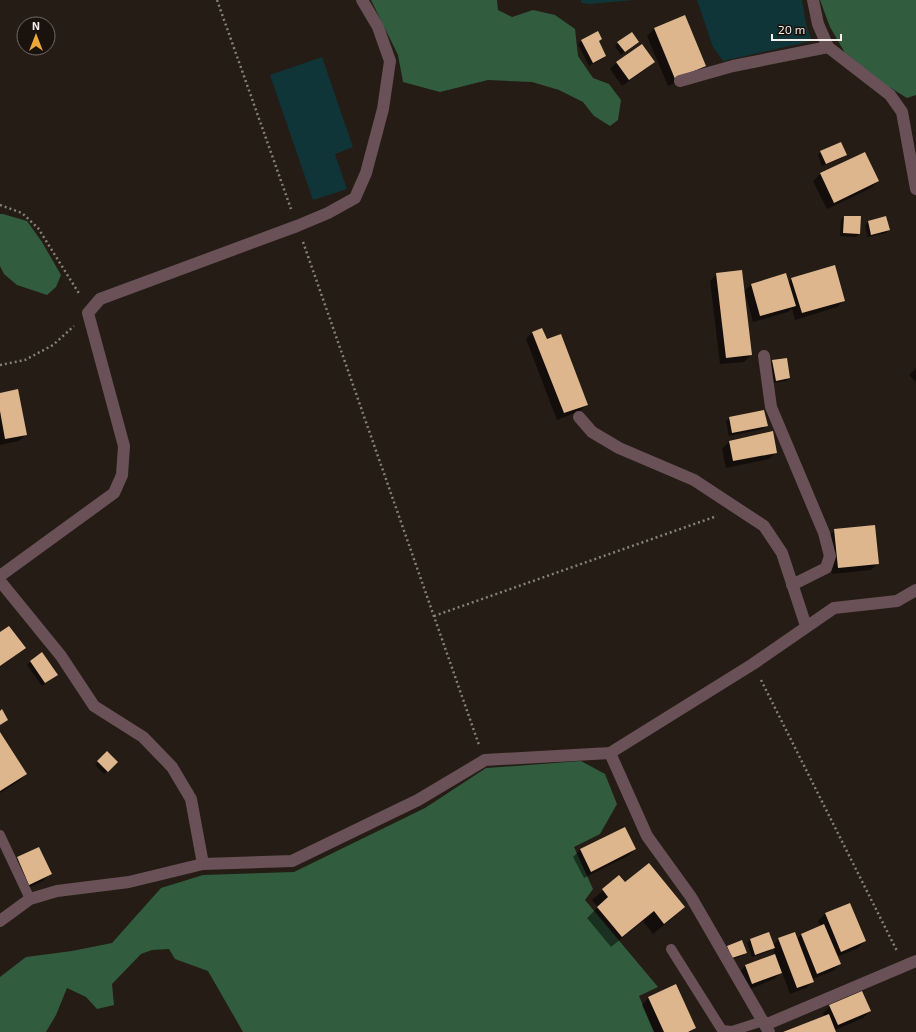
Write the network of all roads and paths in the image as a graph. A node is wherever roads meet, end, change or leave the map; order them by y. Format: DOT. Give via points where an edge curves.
graph roads {
  1 [pos="217,0"];
  2 [pos="362,0"];
  3 [pos="813,0"];
  4 [pos="828,47"];
  5 [pos="680,81"];
  6 [pos="916,189"];
  7 [pos="0,205"];
  8 [pos="298,226"];
  9 [pos="88,313"];
  10 [pos="764,356"];
  11 [pos="0,365"];
  12 [pos="579,417"];
  13 [pos="738,509"];
  14 [pos="0,576"];
  15 [pos="0,581"];
  16 [pos="792,585"];
  17 [pos="916,590"];
  18 [pos="434,616"];
  19 [pos="806,626"];
  20 [pos="753,664"];
  21 [pos="610,753"];
  22 [pos="485,760"];
  23 [pos="0,835"];
  24 [pos="203,864"];
  25 [pos="30,899"];
  26 [pos="0,921"];
  27 [pos="671,949"];
  28 [pos="916,961"];
  29 [pos="904,966"];
  30 [pos="765,1026"];
  1 -- 8 [label="path"];
  2 -- 8 [label="street" via="378,27 390,61 383,108 366,173 355,198"];
  3 -- 4 [label="street" via="818,24"];
  4 -- 5 [label="street" via="733,66"];
  4 -- 6 [label="street" via="890,95 902,112"];
  7 -- 9 [label="path" via="22,214 38,228 78,290"];
  8 -- 9 [label="street" via="100,299"];
  8 -- 18 [label="path"];
  9 -- 11 [label="path" via="53,345 25,360"];
  9 -- 14 [label="street" via="124,446 122,475 114,493"];
  10 -- 16 [label="street" via="771,407 824,533 830,556 826,568"];
  12 -- 13 [label="street" via="592,432 619,448 694,480"];
  13 -- 16 [label="street" via="764,526 782,553"];
  13 -- 18 [label="path"];
  15 -- 24 [label="street" via="61,656 94,706 143,738 172,767 191,799"];
  16 -- 19 [label="street"];
  17 -- 19 [label="street" via="897,601 834,608"];
  18 -- 22 [label="path"];
  19 -- 20 [label="street"];
  20 -- 21 [label="street"];
  20 -- 29 [label="path"];
  21 -- 22 [label="street"];
  21 -- 30 [label="street" via="647,836 691,897"];
  22 -- 24 [label="street" via="418,800 292,860"];
  23 -- 25 [label="lane"];
  24 -- 25 [label="street" via="129,882 57,891"];
  25 -- 26 [label="street"];
  27 -- 30 [label="lane" via="722,1030"];
  28 -- 29 [label="street"];
  29 -- 30 [label="street"];
}
